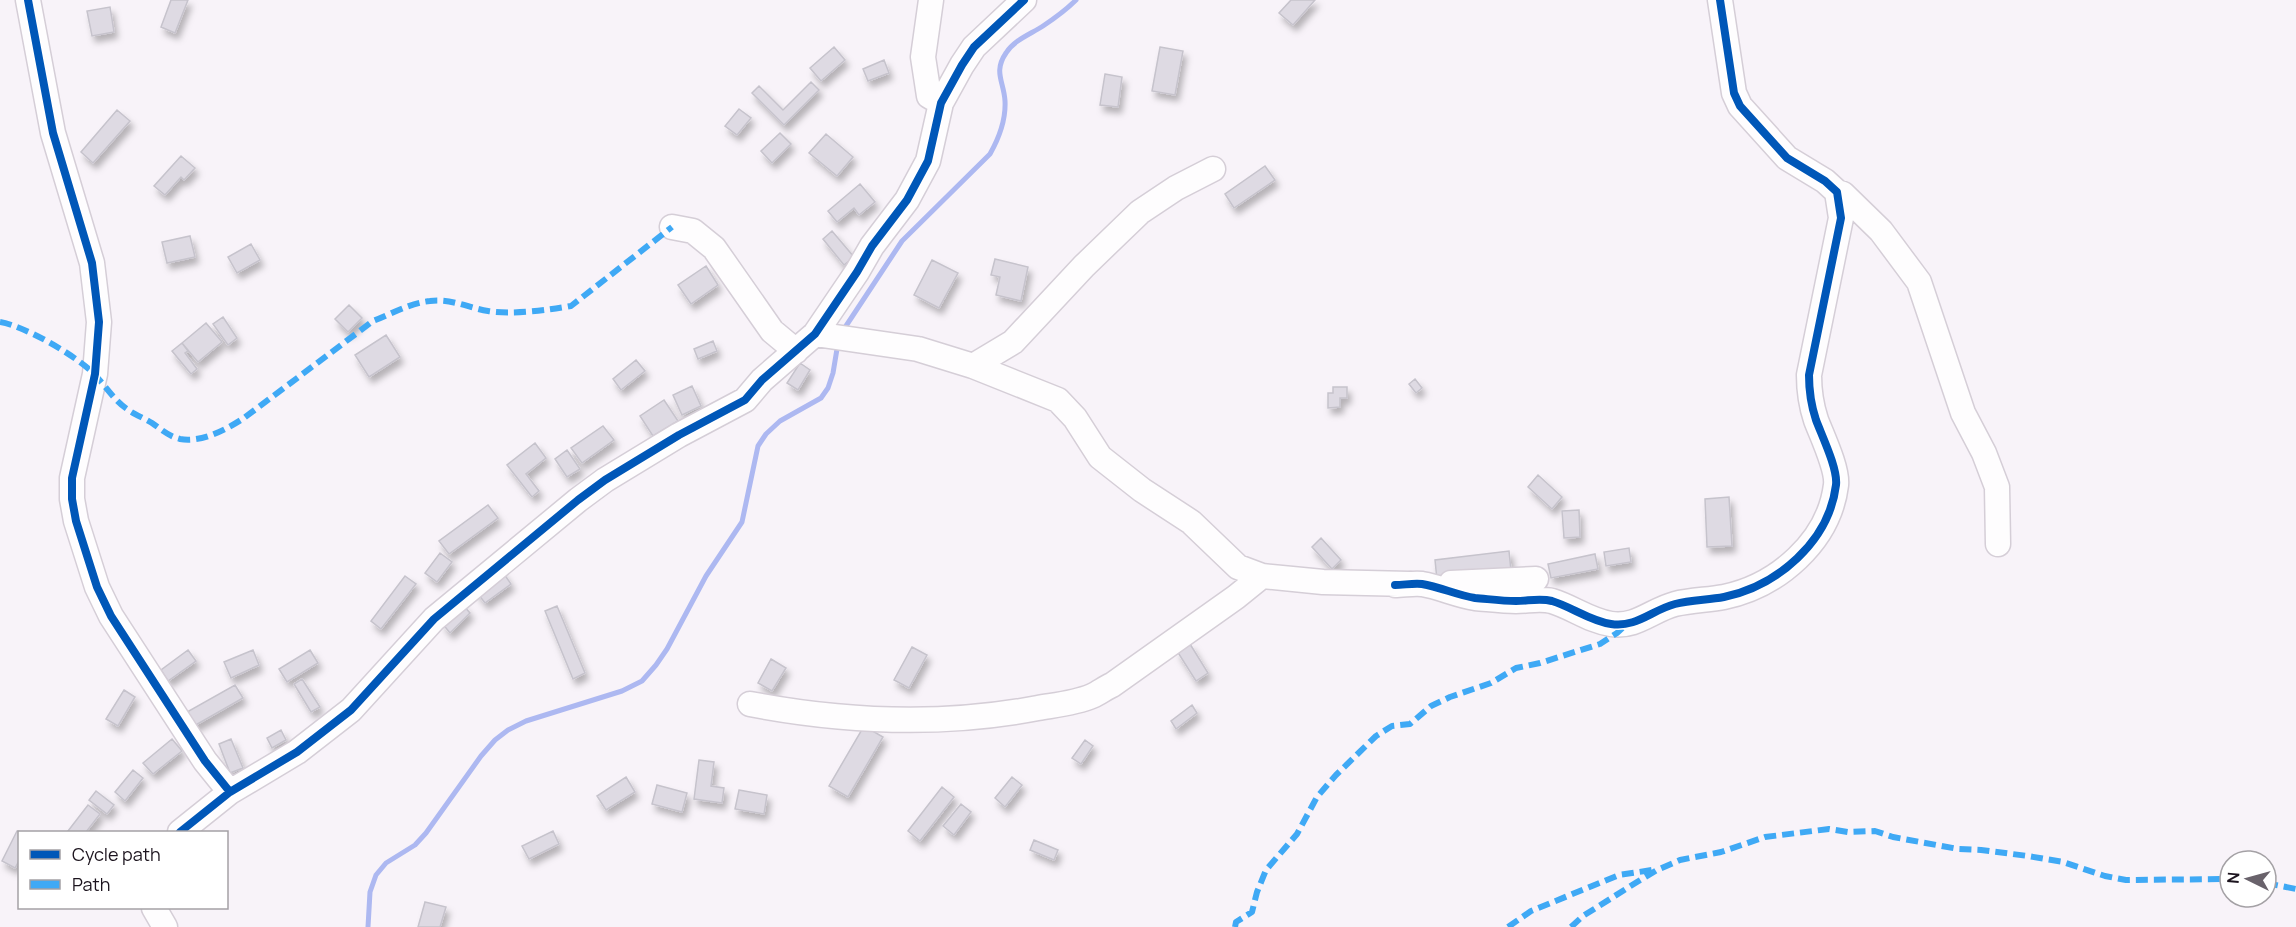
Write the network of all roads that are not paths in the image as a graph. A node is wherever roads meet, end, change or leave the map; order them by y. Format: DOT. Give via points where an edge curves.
graph roads {
  1 [pos="28,0"];
  2 [pos="931,0"];
  3 [pos="1024,0"];
  4 [pos="1720,0"];
  5 [pos="942,103"];
  6 [pos="1213,169"];
  7 [pos="1837,192"];
  8 [pos="672,226"];
  9 [pos="815,334"];
  10 [pos="796,351"];
  11 [pos="974,366"];
  12 [pos="1998,544"];
  13 [pos="1262,576"];
  14 [pos="1536,579"];
  15 [pos="1395,585"];
  16 [pos="750,704"];
  17 [pos="230,792"];
  18 [pos="181,831"];
  19 [pos="155,909"];
  20 [pos="165,927"];
  1 -- 17 [label="street" via="53,133 92,263 99,321 95,374 72,478 76,521 97,587 111,616 205,761"];
  2 -- 5 [label="street" via="923,57 929,96"];
  3 -- 5 [label="street" via="974,47"];
  4 -- 7 [label="street" via="1734,93 1740,106 1787,158 1825,180"];
  5 -- 9 [label="street" via="928,161 907,201 872,246"];
  6 -- 11 [label="street" via="1140,212 1013,342"];
  7 -- 12 [label="street" via="1881,231 1919,282 1963,413 1997,487"];
  7 -- 15 [label="street" via="1841,219 1809,375 1810,395 1836,483 1821,528 1793,562 1750,589 1675,604 1628,624 1595,620 1552,601 1473,597 1421,584"];
  8 -- 10 [label="street" via="693,231 714,248 772,331"];
  9 -- 10 [label="street"];
  9 -- 11 [label="street" via="918,349"];
  10 -- 17 [label="street" via="745,400 679,435 578,500 434,619 351,710 297,752"];
  11 -- 13 [label="street" via="1058,400 1075,418 1100,457 1191,522 1238,567"];
  13 -- 15 [label="street"];
  13 -- 16 [label="street" via="1091,697 1002,715 912,719 819,716"];
  14 -- 15 [label="street"];
  17 -- 18 [label="street"];
  19 -- 20 [label="street"];
}
